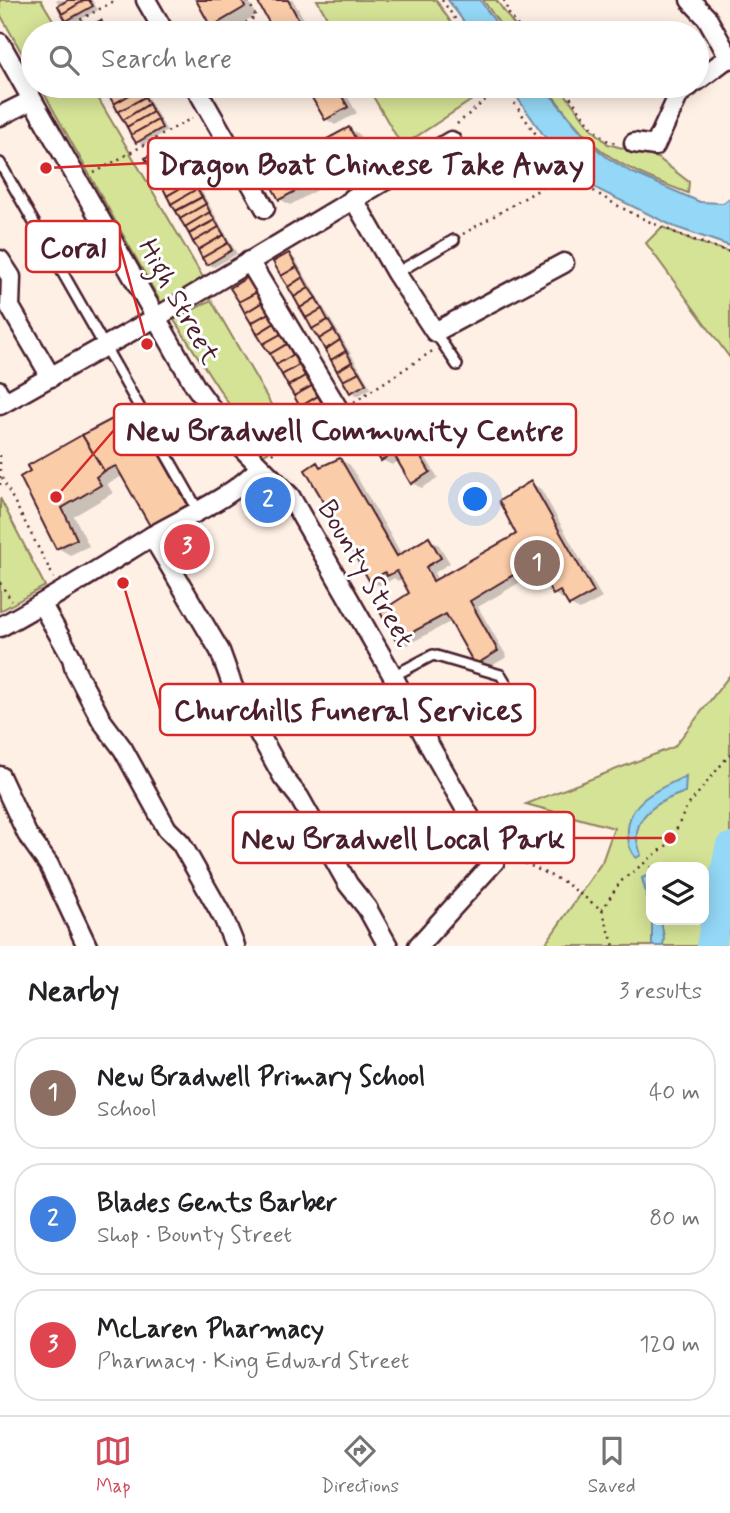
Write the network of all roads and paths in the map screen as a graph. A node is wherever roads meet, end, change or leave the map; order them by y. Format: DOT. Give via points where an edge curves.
graph roads {
  1 [pos="116,0"];
  2 [pos="146,0"];
  3 [pos="248,0"];
  4 [pos="442,0"];
  5 [pos="504,0"];
  6 [pos="690,0"];
  7 [pos="78,21"];
  8 [pos="158,21"];
  9 [pos="249,21"];
  10 [pos="457,21"];
  11 [pos="514,21"];
  12 [pos="708,21"];
  13 [pos="709,23"];
  14 [pos="0,43"];
  15 [pos="729,58"];
  16 [pos="709,72"];
  17 [pos="21,80"];
  18 [pos="202,98"];
  19 [pos="487,98"];
  20 [pos="511,98"];
  21 [pos="571,98"];
  22 [pos="678,98"];
  23 [pos="32,100"];
  24 [pos="208,109"];
  25 [pos="0,116"];
  26 [pos="450,141"];
  27 [pos="634,143"];
  28 [pos="0,163"];
  29 [pos="569,172"];
  30 [pos="79,181"];
  31 [pos="353,198"];
  32 [pos="265,208"];
  33 [pos="454,240"];
  34 [pos="730,252"];
  35 [pos="0,260"];
  36 [pos="249,261"];
  37 [pos="564,263"];
  38 [pos="396,273"];
  39 [pos="157,317"];
  40 [pos="435,332"];
  41 [pos="105,344"];
  42 [pos="457,365"];
  43 [pos="51,377"];
  44 [pos="3,397"];
  45 [pos="340,412"];
  46 [pos="0,454"];
  47 [pos="261,467"];
  48 [pos="2,478"];
  49 [pos="0,485"];
  50 [pos="198,510"];
  51 [pos="152,536"];
  52 [pos="0,583"];
  53 [pos="62,593"];
  54 [pos="42,605"];
  55 [pos="20,616"];
  56 [pos="0,627"];
  57 [pos="393,676"];
  58 [pos="513,695"];
  59 [pos="730,754"];
  60 [pos="0,776"];
  61 [pos="495,861"];
  62 [pos="602,910"];
  63 [pos="87,946"];
  64 [pos="235,946"];
  65 [pos="388,946"];
  66 [pos="418,946"];
  67 [pos="614,946"];
  1 -- 7 [label="path"];
  2 -- 8 [label="street"];
  3 -- 9 [label="path" via="256,17"];
  4 -- 10 [label="path"];
  5 -- 11 [label="path"];
  6 -- 12 [label="street"];
  13 -- 15 [label="street"];
  14 -- 17 [label="street, High Street"];
  15 -- 16 [label="street"];
  18 -- 24 [label="street"];
  19 -- 26 [label="path" via="458,121"];
  20 -- 29 [label="path"];
  21 -- 27 [label="path" via="609,142"];
  22 -- 27 [label="street" via="661,153"];
  23 -- 25 [label="street"];
  23 -- 30 [label="street, High Street"];
  24 -- 30 [label="path"];
  24 -- 32 [label="street"];
  26 -- 31 [label="street"];
  28 -- 41 [label="lane"];
  29 -- 33 [label="path"];
  29 -- 34 [label="path" via="593,191 662,227"];
  30 -- 39 [label="street, High Street"];
  31 -- 36 [label="street"];
  31 -- 38 [label="street"];
  33 -- 38 [label="lane"];
  35 -- 43 [label="street" via="11,277 10,307"];
  36 -- 39 [label="street"];
  36 -- 45 [label="street"];
  37 -- 40 [label="street"];
  38 -- 40 [label="street"];
  39 -- 41 [label="street"];
  39 -- 47 [label="street, High Street" via="195,386 235,441"];
  40 -- 42 [label="lane"];
  41 -- 43 [label="street"];
  41 -- 50 [label="lane"];
  43 -- 44 [label="street"];
  46 -- 48 [label="path"];
  47 -- 50 [label="street" via="247,482"];
  47 -- 57 [label="street, Bounty Street" via="290,496"];
  48 -- 49 [label="path"];
  48 -- 53 [label="path"];
  50 -- 51 [label="street"];
  51 -- 53 [label="street"];
  51 -- 65 [label="street" via="220,651 233,687 283,777"];
  52 -- 55 [label="path"];
  53 -- 54 [label="street"];
  54 -- 55 [label="street"];
  54 -- 64 [label="street" via="102,721 123,749 167,829 181,843"];
  55 -- 56 [label="street"];
  57 -- 58 [label="lane" via="433,655 501,675"];
  57 -- 61 [label="street, Bounty Street"];
  59 -- 62 [label="path" via="686,808 671,842 620,882"];
  60 -- 63 [label="street"];
  61 -- 62 [label="path" via="514,856 564,882"];
  61 -- 66 [label="street"];
  62 -- 67 [label="path"];
}
